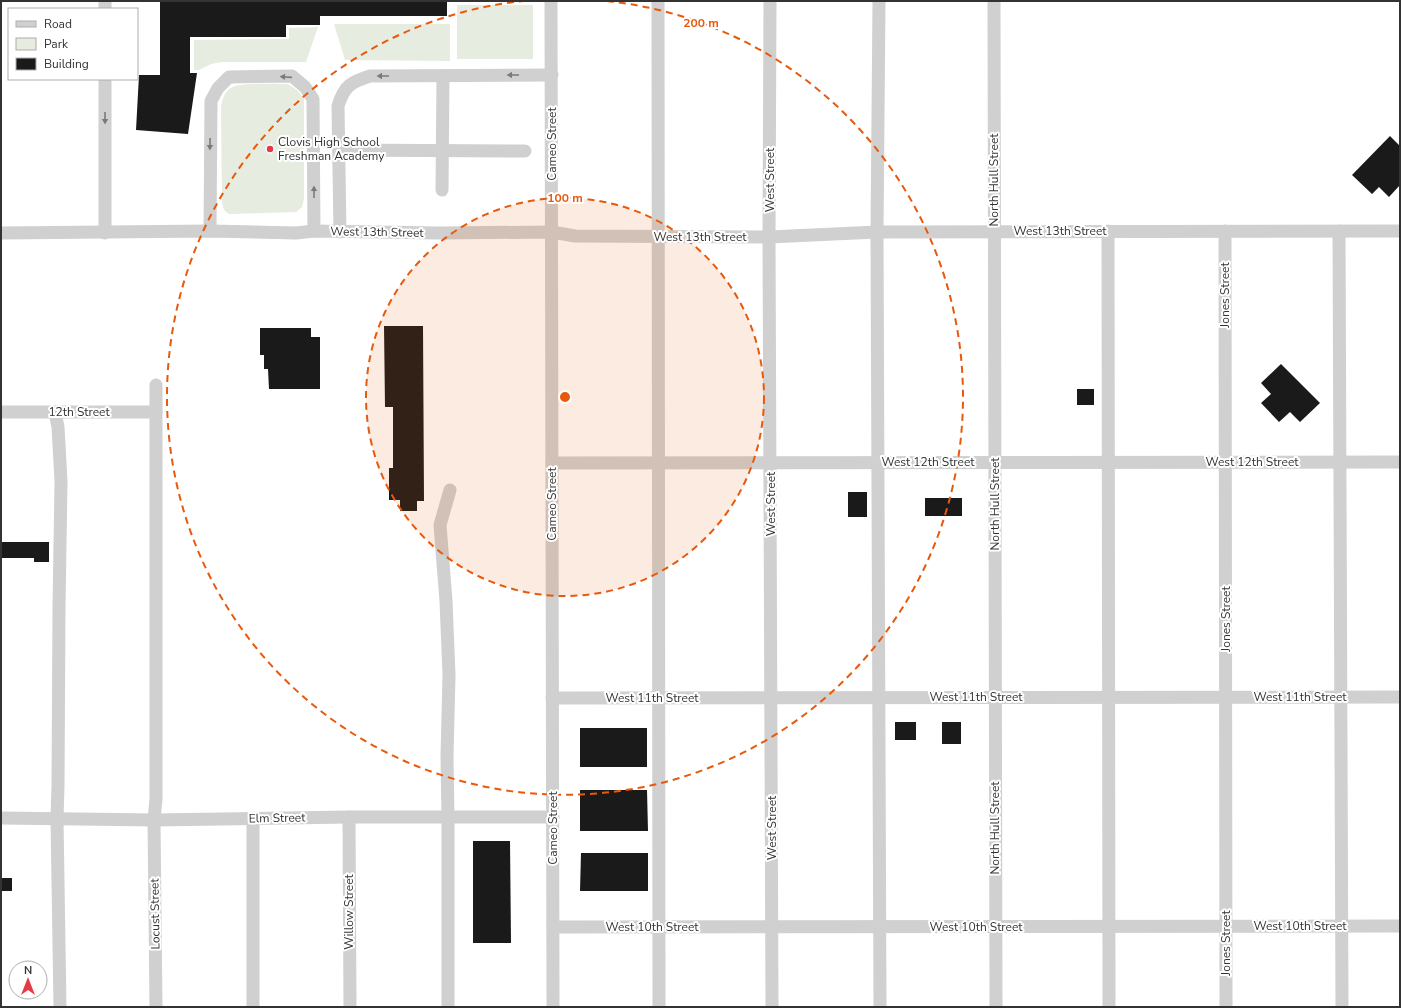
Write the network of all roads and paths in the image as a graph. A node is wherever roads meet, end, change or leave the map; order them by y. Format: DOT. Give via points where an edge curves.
graph roads {
  1 [pos="551,1"];
  2 [pos="658,1"];
  3 [pos="770,1"];
  4 [pos="879,1"];
  5 [pos="994,1"];
  6 [pos="552,75"];
  7 [pos="443,76"];
  8 [pos="105,80"];
  9 [pos="339,150"];
  10 [pos="442,151"];
  11 [pos="526,151"];
  12 [pos="442,190"];
  13 [pos="210,231"];
  14 [pos="314,231"];
  15 [pos="994,231"];
  16 [pos="1108,231"];
  17 [pos="1225,231"];
  18 [pos="1339,231"];
  19 [pos="1400,231"];
  20 [pos="340,232"];
  21 [pos="552,232"];
  22 [pos="877,232"];
  23 [pos="1,233"];
  24 [pos="104,233"];
  25 [pos="657,237"];
  26 [pos="770,237"];
  27 [pos="156,385"];
  28 [pos="1,412"];
  29 [pos="55,412"];
  30 [pos="156,412"];
  31 [pos="879,462"];
  32 [pos="995,462"];
  33 [pos="1108,462"];
  34 [pos="1226,462"];
  35 [pos="1340,462"];
  36 [pos="1400,462"];
  37 [pos="552,463"];
  38 [pos="659,463"];
  39 [pos="771,463"];
  40 [pos="450,490"];
  41 [pos="879,697"];
  42 [pos="995,697"];
  43 [pos="1109,697"];
  44 [pos="1226,697"];
  45 [pos="1341,697"];
  46 [pos="1400,697"];
  47 [pos="552,698"];
  48 [pos="659,698"];
  49 [pos="771,698"];
  50 [pos="348,817"];
  51 [pos="448,817"];
  52 [pos="552,817"];
  53 [pos="1,818"];
  54 [pos="57,819"];
  55 [pos="253,819"];
  56 [pos="154,820"];
  57 [pos="1109,926"];
  58 [pos="1226,926"];
  59 [pos="1342,926"];
  60 [pos="1400,926"];
  61 [pos="553,927"];
  62 [pos="658,927"];
  63 [pos="772,927"];
  64 [pos="880,927"];
  65 [pos="996,927"];
  66 [pos="60,1007"];
  67 [pos="156,1007"];
  68 [pos="253,1007"];
  69 [pos="350,1007"];
  70 [pos="448,1007"];
  71 [pos="553,1007"];
  72 [pos="659,1007"];
  73 [pos="772,1007"];
  74 [pos="880,1007"];
  75 [pos="996,1007"];
  76 [pos="1109,1007"];
  77 [pos="1226,1007"];
  78 [pos="1342,1007"];
  1 -- 6 [label="street, Cameo Street"];
  2 -- 25 [label="street"];
  3 -- 26 [label="street, West Street"];
  4 -- 22 [label="street"];
  5 -- 15 [label="street, North Hull Street"];
  6 -- 7 [label="street, one-way"];
  6 -- 21 [label="street, Cameo Street"];
  7 -- 9 [label="street, one-way" via="370,76 350,84 344,90 338,106"];
  7 -- 10 [label="street"];
  8 -- 24 [label="street, one-way"];
  9 -- 10 [label="street"];
  9 -- 20 [label="street"];
  10 -- 11 [label="street"];
  10 -- 12 [label="street"];
  13 -- 14 [label="street, West 13th Street"];
  14 -- 13 [label="street, one-way" via="313,99 305,87 292,76 229,78 218,88 211,101"];
  13 -- 24 [label="street, West 13th Street"];
  14 -- 20 [label="street, West 13th Street"];
  15 -- 16 [label="street, West 13th Street"];
  15 -- 22 [label="street, West 13th Street"];
  15 -- 32 [label="street, North Hull Street"];
  16 -- 17 [label="street, West 13th Street"];
  16 -- 33 [label="street"];
  17 -- 18 [label="street, West 13th Street"];
  17 -- 34 [label="street, Jones Street"];
  18 -- 19 [label="street, West 13th Street"];
  18 -- 35 [label="street"];
  20 -- 21 [label="street, West 13th Street"];
  21 -- 25 [label="street, West 13th Street" via="575,236"];
  21 -- 37 [label="street, Cameo Street"];
  22 -- 26 [label="street, West 13th Street"];
  22 -- 31 [label="street"];
  23 -- 24 [label="street, West 13th Street"];
  25 -- 26 [label="street, West 13th Street"];
  25 -- 38 [label="street"];
  26 -- 39 [label="street, West Street"];
  27 -- 30 [label="street, Locust Street"];
  28 -- 29 [label="street, 12th Street"];
  29 -- 30 [label="street, 12th Street"];
  29 -- 54 [label="street" via="61,481"];
  30 -- 56 [label="street, Locust Street"];
  31 -- 32 [label="street, West 12th Street"];
  31 -- 39 [label="street, West 12th Street"];
  31 -- 41 [label="street"];
  32 -- 33 [label="street, West 12th Street"];
  32 -- 42 [label="street, North Hull Street"];
  33 -- 34 [label="street, West 12th Street"];
  33 -- 43 [label="street"];
  34 -- 35 [label="street, West 12th Street"];
  34 -- 44 [label="street, Jones Street"];
  35 -- 36 [label="street, West 12th Street"];
  35 -- 45 [label="street"];
  37 -- 38 [label="street, West 12th Street"];
  37 -- 47 [label="street, Cameo Street"];
  38 -- 39 [label="street, West 12th Street"];
  38 -- 48 [label="street"];
  39 -- 49 [label="street, West Street"];
  40 -- 51 [label="street" via="440,525 449,675"];
  41 -- 42 [label="street, West 11th Street"];
  41 -- 49 [label="street, West 11th Street"];
  41 -- 64 [label="street"];
  42 -- 43 [label="street, West 11th Street"];
  42 -- 65 [label="street, North Hull Street"];
  43 -- 44 [label="street, West 11th Street"];
  43 -- 57 [label="street"];
  44 -- 45 [label="street, West 11th Street"];
  44 -- 58 [label="street, Jones Street"];
  45 -- 46 [label="street, West 11th Street"];
  45 -- 59 [label="street"];
  47 -- 48 [label="street, West 11th Street"];
  47 -- 52 [label="street, Cameo Street"];
  48 -- 49 [label="street, West 11th Street"];
  48 -- 62 [label="street"];
  49 -- 63 [label="street, West Street"];
  50 -- 51 [label="street, Elm Street"];
  50 -- 55 [label="street, Elm Street"];
  50 -- 69 [label="street, Willow Street"];
  51 -- 52 [label="street, Elm Street"];
  51 -- 70 [label="street"];
  52 -- 61 [label="street, Cameo Street"];
  53 -- 54 [label="street, Elm Street"];
  54 -- 56 [label="street, Elm Street"];
  54 -- 66 [label="street"];
  55 -- 56 [label="street, Elm Street"];
  55 -- 68 [label="street"];
  56 -- 67 [label="street, Locust Street"];
  57 -- 58 [label="street, West 10th Street"];
  57 -- 65 [label="street, West 10th Street"];
  57 -- 76 [label="street"];
  58 -- 59 [label="street, West 10th Street"];
  58 -- 77 [label="street, Jones Street"];
  59 -- 60 [label="street, West 10th Street"];
  59 -- 78 [label="street"];
  61 -- 62 [label="street, West 10th Street"];
  61 -- 71 [label="street, Cameo Street"];
  62 -- 63 [label="street, West 10th Street"];
  62 -- 72 [label="street"];
  63 -- 64 [label="street, West 10th Street"];
  63 -- 73 [label="street, West Street"];
  64 -- 65 [label="street, West 10th Street"];
  64 -- 74 [label="street"];
  65 -- 75 [label="street, North Hull Street"];
}
